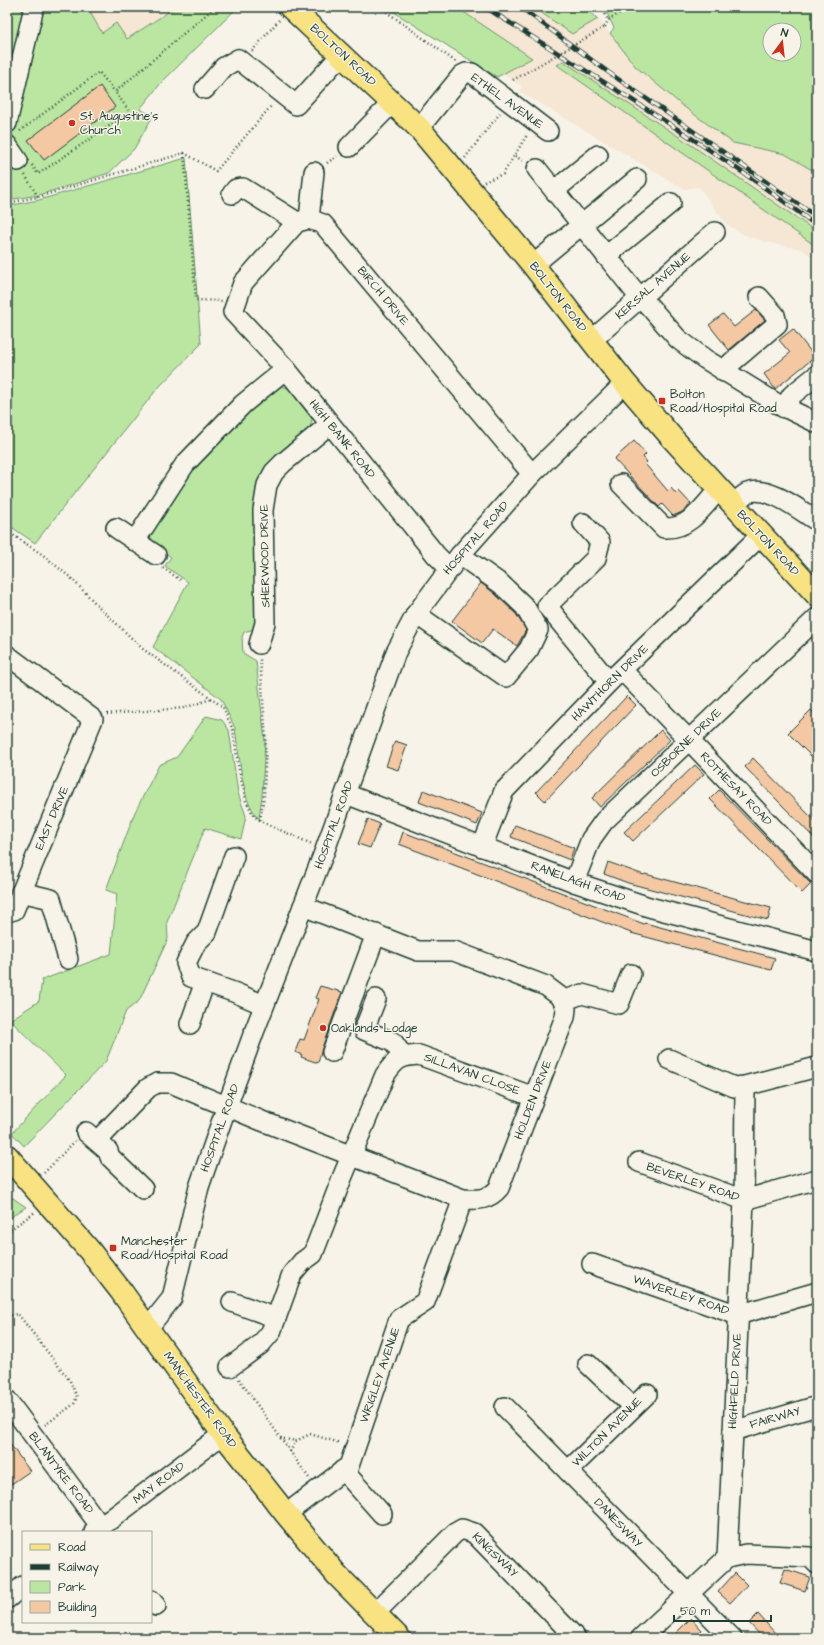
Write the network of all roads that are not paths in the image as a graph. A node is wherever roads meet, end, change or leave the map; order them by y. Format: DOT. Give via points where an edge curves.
graph roads {
  1 [pos="34,7"];
  2 [pos="285,12"];
  3 [pos="342,54"];
  4 [pos="205,89"];
  5 [pos="392,103"];
  6 [pos="542,126"];
  7 [pos="419,128"];
  8 [pos="11,133"];
  9 [pos="349,147"];
  10 [pos="598,155"];
  11 [pos="18,161"];
  12 [pos="537,169"];
  13 [pos="314,172"];
  14 [pos="637,179"];
  15 [pos="555,190"];
  16 [pos="232,194"];
  17 [pos="671,203"];
  18 [pos="303,221"];
  19 [pos="582,225"];
  20 [pos="715,232"];
  21 [pos="606,256"];
  22 [pos="533,265"];
  23 [pos="641,297"];
  24 [pos="759,297"];
  25 [pos="592,340"];
  26 [pos="286,369"];
  27 [pos="724,372"];
  28 [pos="817,375"];
  29 [pos="625,383"];
  30 [pos="784,408"];
  31 [pos="817,423"];
  32 [pos="330,424"];
  33 [pos="532,474"];
  34 [pos="621,484"];
  35 [pos="726,497"];
  36 [pos="817,521"];
  37 [pos="583,523"];
  38 [pos="116,528"];
  39 [pos="761,535"];
  40 [pos="135,541"];
  41 [pos="156,555"];
  42 [pos="454,561"];
  43 [pos="817,595"];
  44 [pos="416,614"];
  45 [pos="817,618"];
  46 [pos="259,644"];
  47 [pos="7,655"];
  48 [pos="615,676"];
  49 [pos="689,740"];
  50 [pos="346,794"];
  51 [pos="482,847"];
  52 [pos="234,856"];
  53 [pos="817,874"];
  54 [pos="574,882"];
  55 [pos="21,892"];
  56 [pos="303,906"];
  57 [pos="7,912"];
  58 [pos="376,934"];
  59 [pos="817,951"];
  60 [pos="68,959"];
  61 [pos="631,974"];
  62 [pos="205,982"];
  63 [pos="376,999"];
  64 [pos="563,1001"];
  65 [pos="264,1005"];
  66 [pos="190,1024"];
  67 [pos="332,1052"];
  68 [pos="403,1056"];
  69 [pos="669,1059"];
  70 [pos="817,1067"];
  71 [pos="745,1086"];
  72 [pos="534,1097"];
  73 [pos="227,1106"];
  74 [pos="352,1155"];
  75 [pos="7,1156"];
  76 [pos="639,1162"];
  77 [pos="817,1179"];
  78 [pos="144,1189"];
  79 [pos="463,1199"];
  80 [pos="744,1200"];
  81 [pos="592,1264"];
  82 [pos="817,1292"];
  83 [pos="232,1302"];
  84 [pos="738,1315"];
  85 [pos="276,1318"];
  86 [pos="148,1328"];
  87 [pos="588,1364"];
  88 [pos="230,1367"];
  89 [pos="647,1394"];
  90 [pos="7,1400"];
  91 [pos="817,1406"];
  92 [pos="505,1407"];
  93 [pos="633,1407"];
  94 [pos="733,1431"];
  95 [pos="223,1434"];
  96 [pos="343,1470"];
  97 [pos="568,1471"];
  98 [pos="286,1514"];
  99 [pos="382,1514"];
  100 [pos="98,1529"];
  101 [pos="727,1558"];
  102 [pos="817,1564"];
  103 [pos="22,1587"];
  104 [pos="689,1595"];
  105 [pos="7,1599"];
  106 [pos="385,1629"];
  107 [pos="576,1638"];
  108 [pos="641,1638"];
  109 [pos="732,1638"];
  1 -- 8 [label="street"];
  2 -- 3 [label="main road, BOLTON ROAD"];
  3 -- 4 [label="street" via="296,106 240,61 224,67"];
  3 -- 5 [label="main road, BOLTON ROAD"];
  5 -- 7 [label="main road, BOLTON ROAD"];
  5 -- 9 [label="street"];
  6 -- 7 [label="street, ETHEL AVENUE" via="472,73 466,73"];
  7 -- 22 [label="main road, BOLTON ROAD"];
  8 -- 11 [label="street"];
  10 -- 15 [label="street"];
  12 -- 15 [label="street"];
  13 -- 18 [label="street"];
  14 -- 19 [label="street"];
  15 -- 19 [label="street"];
  16 -- 18 [label="street, BIRCH DRIVE" via="236,189 243,188"];
  17 -- 21 [label="street"];
  18 -- 26 [label="street, HIGH BANK ROAD" via="243,283 235,306"];
  18 -- 33 [label="street, BIRCH DRIVE" via="323,224"];
  19 -- 21 [label="street"];
  19 -- 22 [label="street"];
  20 -- 23 [label="street, KERSAL AVENUE"];
  21 -- 23 [label="street"];
  22 -- 25 [label="main road, BOLTON ROAD"];
  23 -- 25 [label="street, KERSAL AVENUE"];
  23 -- 27 [label="street" via="678,339"];
  24 -- 27 [label="street" via="775,315 777,324"];
  25 -- 29 [label="main road, BOLTON ROAD"];
  26 -- 32 [label="street, HIGH BANK ROAD"];
  26 -- 40 [label="street" via="243,404 185,464"];
  27 -- 30 [label="street"];
  28 -- 30 [label="street" via="792,395"];
  29 -- 33 [label="street, HOSPITAL ROAD"];
  29 -- 35 [label="main road, BOLTON ROAD"];
  30 -- 31 [label="street"];
  32 -- 42 [label="street, HIGH BANK ROAD" via="436,555"];
  32 -- 46 [label="street, SHERWOOD DRIVE" via="283,463 274,472 267,486 263,510 265,623"];
  33 -- 42 [label="street, HOSPITAL ROAD"];
  34 -- 35 [label="street" via="664,528 673,528 688,522"];
  35 -- 36 [label="street" via="756,491 768,493 790,503"];
  35 -- 39 [label="main road, BOLTON ROAD"];
  37 -- 48 [label="street, ROTHESAY ROAD" via="600,542 596,558 547,606"];
  38 -- 40 [label="street"];
  39 -- 43 [label="main road, BOLTON ROAD"];
  39 -- 48 [label="street, HAWTHORN DRIVE"];
  40 -- 41 [label="street"];
  42 -- 44 [label="street, HOSPITAL ROAD"];
  42 -- 44 [label="street, HIGH BANK ROAD" via="501,584 525,607 538,630 529,649 506,677"];
  44 -- 50 [label="street, HOSPITAL ROAD" via="396,652"];
  45 -- 49 [label="street, OSBORNE DRIVE"];
  47 -- 55 [label="street, EAST DRIVE" via="100,717"];
  48 -- 49 [label="street, ROTHESAY ROAD"];
  48 -- 51 [label="street, HAWTHORN DRIVE" via="504,791"];
  49 -- 53 [label="street, ROTHESAY ROAD"];
  49 -- 54 [label="street, OSBORNE DRIVE" via="604,821 591,839"];
  50 -- 51 [label="street, RANELAGH ROAD"];
  50 -- 56 [label="street, HOSPITAL ROAD"];
  51 -- 54 [label="street, RANELAGH ROAD"];
  52 -- 62 [label="street" via="207,932 196,943 186,963 192,977"];
  54 -- 59 [label="street, RANELAGH ROAD" via="649,907"];
  55 -- 57 [label="street, EAST DRIVE" via="14,910"];
  55 -- 60 [label="street" via="51,899"];
  56 -- 58 [label="street"];
  56 -- 65 [label="street, HOSPITAL ROAD"];
  58 -- 64 [label="street" via="418,951 454,951 546,986 555,991"];
  58 -- 67 [label="street"];
  61 -- 64 [label="street" via="619,1004 582,994"];
  62 -- 65 [label="street"];
  62 -- 66 [label="street"];
  63 -- 68 [label="street" via="364,1030 393,1042"];
  64 -- 72 [label="street, HOLDEN DRIVE" via="565,1016"];
  65 -- 73 [label="street, HOSPITAL ROAD"];
  68 -- 72 [label="street, SILLAVAN CLOSE" via="419,1055"];
  68 -- 74 [label="street" via="393,1063 385,1075"];
  69 -- 71 [label="street" via="734,1087"];
  70 -- 71 [label="street"];
  71 -- 80 [label="street, HIGHFIELD DRIVE"];
  72 -- 79 [label="street, HOLDEN DRIVE" via="499,1188 494,1194 483,1199"];
  73 -- 74 [label="street, HOLDEN DRIVE"];
  73 -- 78 [label="street, HOLDEN DRIVE" via="171,1083 157,1083 148,1088 97,1142"];
  73 -- 86 [label="street, HOSPITAL ROAD" via="199,1187 172,1298"];
  74 -- 79 [label="street, HOLDEN DRIVE"];
  74 -- 85 [label="street" via="313,1254 292,1274"];
  75 -- 86 [label="main road, MANCHESTER ROAD" via="89,1250"];
  76 -- 80 [label="street, BEVERLEY ROAD"];
  77 -- 80 [label="street, BEVERLEY ROAD"];
  79 -- 96 [label="street, WRIGLEY AVENUE" via="425,1302 399,1319 349,1466"];
  80 -- 84 [label="street, HIGHFIELD DRIVE"];
  81 -- 84 [label="street, WAVERLEY ROAD"];
  82 -- 84 [label="street, WAVERLEY ROAD"];
  83 -- 85 [label="street"];
  84 -- 94 [label="street, HIGHFIELD DRIVE"];
  85 -- 88 [label="street" via="271,1332 260,1345"];
  86 -- 95 [label="main road, MANCHESTER ROAD"];
  87 -- 93 [label="street"];
  89 -- 93 [label="street, WILTON AVENUE"];
  90 -- 100 [label="street, BLANTYRE ROAD"];
  91 -- 94 [label="street, FAIRWAY"];
  92 -- 97 [label="street, DANESWAY"];
  93 -- 97 [label="street, WILTON AVENUE"];
  94 -- 101 [label="street, HIGHFIELD DRIVE"];
  95 -- 98 [label="main road, MANCHESTER ROAD"];
  95 -- 100 [label="street, MAY ROAD"];
  96 -- 98 [label="street, WRIGLEY AVENUE"];
  96 -- 99 [label="street"];
  97 -- 104 [label="street, DANESWAY"];
  98 -- 106 [label="main road, MANCHESTER ROAD"];
  101 -- 102 [label="street" via="746,1554 810,1557"];
  101 -- 104 [label="street"];
  103 -- 105 [label="street"];
  104 -- 108 [label="street"];
  104 -- 109 [label="street, DANESWAY"];
  106 -- 107 [label="street, KINGSWAY" via="455,1533 468,1530 494,1552"];
}
